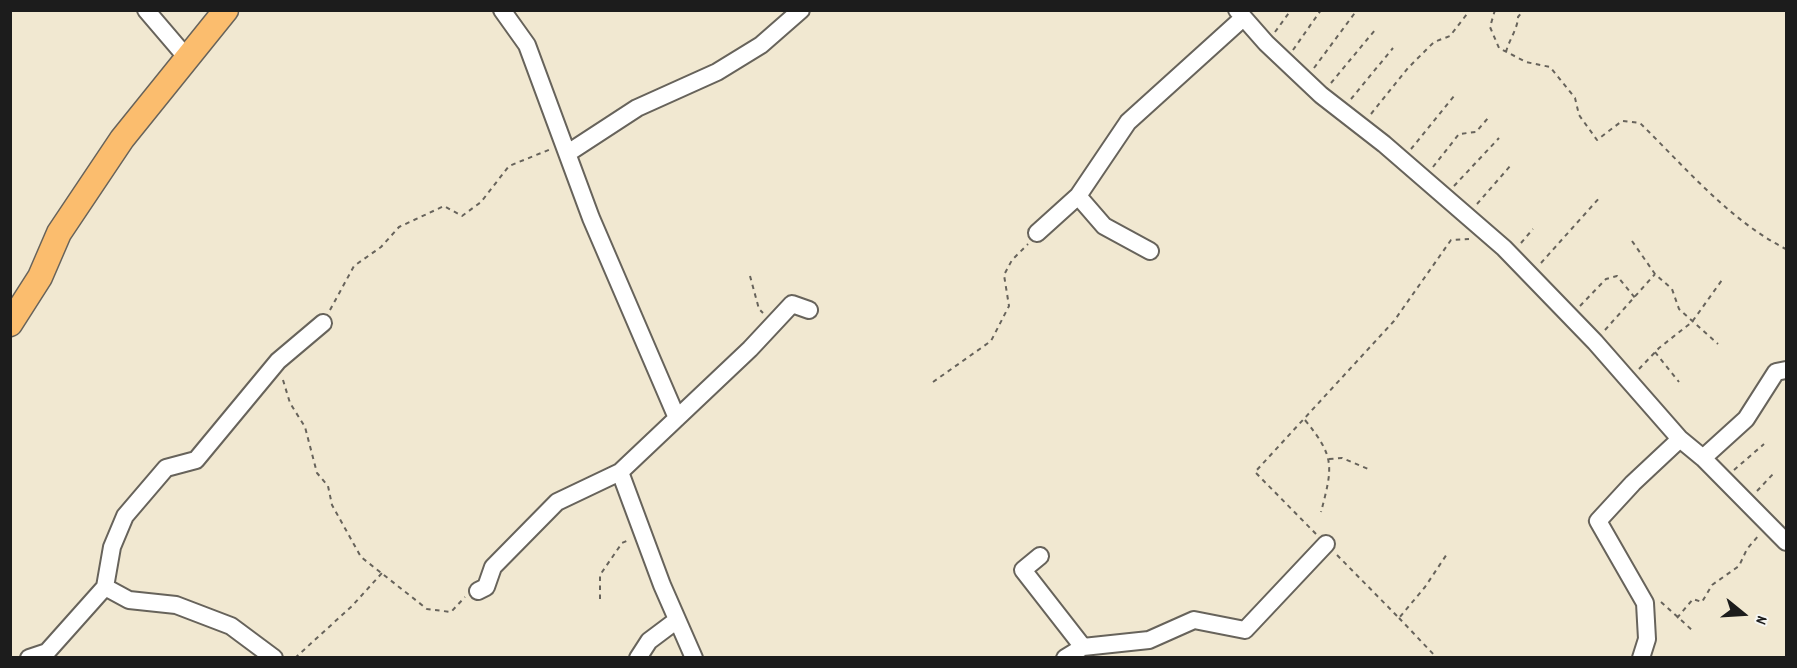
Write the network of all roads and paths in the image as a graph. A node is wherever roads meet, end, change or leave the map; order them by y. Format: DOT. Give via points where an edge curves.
graph roads {
  1 [pos="146,10"];
  2 [pos="226,10"];
  3 [pos="502,10"];
  4 [pos="801,10"];
  5 [pos="1291,10"];
  6 [pos="1321,10"];
  7 [pos="1357,10"];
  8 [pos="1495,10"];
  9 [pos="1524,10"];
  10 [pos="1240,14"];
  11 [pos="1467,14"];
  12 [pos="1376,30"];
  13 [pos="1266,43"];
  14 [pos="1393,48"];
  15 [pos="1506,52"];
  16 [pos="187,58"];
  17 [pos="1284,62"];
  18 [pos="1304,80"];
  19 [pos="1321,95"];
  20 [pos="1454,96"];
  21 [pos="1340,112"];
  22 [pos="1488,118"];
  23 [pos="1360,127"];
  24 [pos="1499,138"];
  25 [pos="566,148"];
  26 [pos="1402,161"];
  27 [pos="1510,165"];
  28 [pos="1423,179"];
  29 [pos="1078,196"];
  30 [pos="1601,196"];
  31 [pos="1444,197"];
  32 [pos="1467,216"];
  33 [pos="1533,229"];
  34 [pos="1037,232"];
  35 [pos="1485,232"];
  36 [pos="1632,241"];
  37 [pos="1786,249"];
  38 [pos="1150,251"];
  39 [pos="1511,256"];
  40 [pos="1531,274"];
  41 [pos="1655,274"];
  42 [pos="750,276"];
  43 [pos="1722,280"];
  44 [pos="1636,299"];
  45 [pos="809,310"];
  46 [pos="1568,315"];
  47 [pos="323,322"];
  48 [pos="1692,322"];
  49 [pos="775,323"];
  50 [pos="10,324"];
  51 [pos="1595,342"];
  52 [pos="1718,345"];
  53 [pos="289,352"];
  54 [pos="1655,352"];
  55 [pos="1786,370"];
  56 [pos="1629,379"];
  57 [pos="933,382"];
  58 [pos="1679,382"];
  59 [pos="677,418"];
  60 [pos="1305,420"];
  61 [pos="1680,439"];
  62 [pos="1764,444"];
  63 [pos="1703,458"];
  64 [pos="1329,459"];
  65 [pos="1368,469"];
  66 [pos="620,472"];
  67 [pos="1774,473"];
  68 [pos="1724,479"];
  69 [pos="1745,501"];
  70 [pos="1321,512"];
  71 [pos="1770,525"];
  72 [pos="642,533"];
  73 [pos="1786,542"];
  74 [pos="1326,544"];
  75 [pos="1447,554"];
  76 [pos="1040,555"];
  77 [pos="382,573"];
  78 [pos="105,587"];
  79 [pos="478,591"];
  80 [pos="600,599"];
  81 [pos="1646,603"];
  82 [pos="1399,618"];
  83 [pos="1677,618"];
  84 [pos="677,620"];
  85 [pos="1692,630"];
  86 [pos="1083,647"];
  87 [pos="29,657"];
  88 [pos="274,657"];
  89 [pos="295,657"];
  90 [pos="638,657"];
  91 [pos="694,657"];
  92 [pos="1065,657"];
  93 [pos="1437,657"];
  94 [pos="1641,657"];
  1 -- 16 [label="street"];
  2 -- 16 [label="highway"];
  3 -- 25 [label="street" via="527,45"];
  4 -- 25 [label="street" via="761,45 717,72 637,108"];
  5 -- 13 [label="path"];
  6 -- 17 [label="path"];
  7 -- 18 [label="path"];
  8 -- 15 [label="path" via="1490,27 1499,48"];
  9 -- 15 [label="path"];
  10 -- 13 [label="street"];
  10 -- 29 [label="street" via="1128,122"];
  11 -- 23 [label="path" via="1450,36 1434,42 1408,68"];
  12 -- 19 [label="path"];
  13 -- 17 [label="street"];
  14 -- 21 [label="path"];
  15 -- 37 [label="path" via="1526,62 1550,67 1575,98 1579,115 1597,140 1622,121 1640,123 1722,203 1768,240"];
  16 -- 50 [label="highway" via="122,139 59,233 40,277"];
  17 -- 18 [label="street"];
  18 -- 19 [label="street"];
  19 -- 21 [label="street"];
  20 -- 26 [label="path"];
  21 -- 23 [label="street"];
  22 -- 28 [label="path" via="1476,132 1459,134"];
  23 -- 26 [label="street"];
  24 -- 31 [label="path"];
  25 -- 47 [label="path" via="509,166 481,202 462,216 444,206 399,227 381,247 354,266"];
  25 -- 59 [label="street" via="591,218"];
  26 -- 28 [label="street"];
  27 -- 32 [label="path"];
  28 -- 31 [label="street"];
  29 -- 34 [label="street"];
  29 -- 38 [label="street" via="1104,226"];
  30 -- 40 [label="path"];
  31 -- 32 [label="street"];
  32 -- 35 [label="street"];
  33 -- 39 [label="path"];
  34 -- 57 [label="path" via="1004,275 1009,306 992,341"];
  35 -- 39 [label="street"];
  35 -- 60 [label="path" via="1464,241 1451,240 1394,321"];
  36 -- 41 [label="path"];
  39 -- 40 [label="street"];
  40 -- 46 [label="street"];
  41 -- 44 [label="path"];
  41 -- 48 [label="path" via="1672,289 1679,309"];
  42 -- 49 [label="path" via="759,309"];
  43 -- 48 [label="path"];
  44 -- 46 [label="path" via="1617,276 1606,279"];
  44 -- 51 [label="path"];
  45 -- 49 [label="street" via="792,304"];
  46 -- 51 [label="street"];
  47 -- 53 [label="street"];
  48 -- 52 [label="path"];
  48 -- 54 [label="path"];
  49 -- 59 [label="street"];
  51 -- 56 [label="street"];
  53 -- 77 [label="path" via="281,375 290,403 305,427 317,473 328,486 332,505 360,557"];
  53 -- 78 [label="street" via="196,460 166,468 125,516 112,547"];
  54 -- 56 [label="path"];
  54 -- 58 [label="path"];
  55 -- 63 [label="street" via="1776,372 1746,419"];
  56 -- 61 [label="street"];
  59 -- 66 [label="street"];
  60 -- 64 [label="path"];
  60 -- 74 [label="path" via="1255,471"];
  61 -- 63 [label="street"];
  61 -- 81 [label="street" via="1598,521"];
  62 -- 68 [label="path"];
  63 -- 68 [label="street"];
  64 -- 65 [label="path" via="1342,458"];
  64 -- 70 [label="path" via="1328,486"];
  66 -- 72 [label="street"];
  66 -- 79 [label="street" via="558,502 494,567 486,587"];
  67 -- 69 [label="path"];
  68 -- 69 [label="street"];
  69 -- 71 [label="street"];
  71 -- 73 [label="street"];
  71 -- 83 [label="path" via="1747,549 1739,566 1712,585 1702,603 1694,599"];
  72 -- 80 [label="path" via="622,543 600,575"];
  72 -- 84 [label="street"];
  74 -- 82 [label="path"];
  74 -- 86 [label="street" via="1245,630 1194,620 1149,640"];
  75 -- 82 [label="path"];
  76 -- 86 [label="street" via="1023,570"];
  77 -- 79 [label="path" via="427,609 451,612 462,599"];
  77 -- 89 [label="path"];
  78 -- 87 [label="street" via="47,652"];
  78 -- 88 [label="street" via="129,600 176,605 231,626"];
  81 -- 83 [label="path" via="1658,600"];
  81 -- 94 [label="street" via="1647,639"];
  82 -- 93 [label="path"];
  83 -- 85 [label="path"];
  84 -- 90 [label="street" via="649,641"];
  84 -- 91 [label="street"];
  86 -- 92 [label="street"];
}
